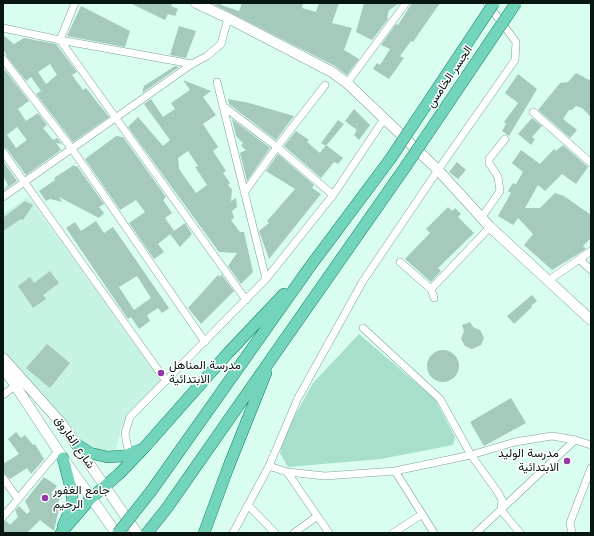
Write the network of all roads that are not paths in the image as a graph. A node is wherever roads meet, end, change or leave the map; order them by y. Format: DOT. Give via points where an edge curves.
graph roads {
  1 [pos="75,3"];
  2 [pos="196,3"];
  3 [pos="406,3"];
  4 [pos="487,3"];
  5 [pos="494,3"];
  6 [pos="516,3"];
  7 [pos="228,18"];
  8 [pos="3,28"];
  9 [pos="60,40"];
  10 [pos="3,59"];
  11 [pos="192,64"];
  12 [pos="217,82"];
  13 [pos="347,83"];
  14 [pos="325,85"];
  15 [pos="223,106"];
  16 [pos="533,112"];
  17 [pos="116,118"];
  18 [pos="384,119"];
  19 [pos="505,139"];
  20 [pos="276,147"];
  21 [pos="72,149"];
  22 [pos="3,152"];
  23 [pos="591,162"];
  24 [pos="438,170"];
  25 [pos="24,183"];
  26 [pos="244,193"];
  27 [pos="333,195"];
  28 [pos="3,197"];
  29 [pos="482,217"];
  30 [pos="490,227"];
  31 [pos="591,251"];
  32 [pos="579,259"];
  33 [pos="400,262"];
  34 [pos="309,268"];
  35 [pos="591,270"];
  36 [pos="266,279"];
  37 [pos="549,280"];
  38 [pos="431,289"];
  39 [pos="434,298"];
  40 [pos="246,300"];
  41 [pos="591,320"];
  42 [pos="364,328"];
  43 [pos="205,342"];
  44 [pos="3,358"];
  45 [pos="271,358"];
  46 [pos="3,367"];
  47 [pos="166,381"];
  48 [pos="15,386"];
  49 [pos="3,394"];
  50 [pos="575,440"];
  51 [pos="76,444"];
  52 [pos="591,445"];
  53 [pos="144,448"];
  54 [pos="60,454"];
  55 [pos="132,454"];
  56 [pos="471,455"];
  57 [pos="269,466"];
  58 [pos="591,468"];
  59 [pos="395,471"];
  60 [pos="287,472"];
  61 [pos="3,478"];
  62 [pos="104,487"];
  63 [pos="18,498"];
  64 [pos="91,498"];
  65 [pos="249,506"];
  66 [pos="501,510"];
  67 [pos="422,515"];
  68 [pos="3,517"];
  69 [pos="316,517"];
  70 [pos="60,533"];
  71 [pos="117,533"];
  72 [pos="137,533"];
  73 [pos="147,533"];
  74 [pos="204,533"];
  75 [pos="233,533"];
  76 [pos="275,533"];
  77 [pos="294,533"];
  78 [pos="329,533"];
  79 [pos="393,533"];
  80 [pos="434,533"];
  81 [pos="476,533"];
  82 [pos="520,533"];
  83 [pos="572,533"];
  1 -- 9 [label="street"];
  2 -- 7 [label="street"];
  3 -- 13 [label="street"];
  4 -- 24 [label="street" via="516,42 515,60"];
  5 -- 34 [label="main road, الجسر الخامس, bridge" via="391,158"];
  6 -- 45 [label="main road, الجسر الخامس, bridge" via="406,166"];
  7 -- 11 [label="street" via="220,44 208,56"];
  7 -- 13 [label="street" via="332,72"];
  8 -- 9 [label="street"];
  9 -- 11 [label="street"];
  9 -- 17 [label="street"];
  10 -- 21 [label="street"];
  11 -- 17 [label="street"];
  12 -- 15 [label="street"];
  13 -- 18 [label="street"];
  14 -- 20 [label="street"];
  15 -- 20 [label="street"];
  15 -- 26 [label="street"];
  16 -- 23 [label="street"];
  17 -- 21 [label="street"];
  17 -- 40 [label="street"];
  18 -- 24 [label="street"];
  18 -- 27 [label="street"];
  19 -- 29 [label="street" via="489,159 498,177 500,191"];
  20 -- 26 [label="street"];
  20 -- 27 [label="street"];
  21 -- 25 [label="street"];
  21 -- 43 [label="street"];
  22 -- 25 [label="street"];
  24 -- 29 [label="street"];
  24 -- 57 [label="street" via="364,281 310,373"];
  25 -- 28 [label="street"];
  25 -- 47 [label="street"];
  26 -- 36 [label="street"];
  27 -- 36 [label="street"];
  29 -- 30 [label="street"];
  30 -- 37 [label="street"];
  30 -- 38 [label="street"];
  31 -- 32 [label="street"];
  32 -- 35 [label="street"];
  32 -- 37 [label="street"];
  33 -- 38 [label="street"];
  34 -- 53 [label="main road" via="228,353"];
  34 -- 71 [label="main road, bridge" via="152,490"];
  36 -- 40 [label="street"];
  37 -- 41 [label="street"];
  38 -- 39 [label="street"];
  40 -- 43 [label="street"];
  42 -- 56 [label="street" via="440,399"];
  43 -- 47 [label="street"];
  44 -- 51 [label="street, شارع الفاروق" via="50,410"];
  45 -- 73 [label="main road"];
  45 -- 74 [label="main road"];
  46 -- 48 [label="street, شارع الفاروق"];
  47 -- 55 [label="street" via="136,411 127,425 126,441"];
  48 -- 49 [label="street"];
  48 -- 54 [label="street, شارع الفاروق"];
  50 -- 52 [label="street"];
  50 -- 56 [label="street" via="552,436 536,438"];
  50 -- 66 [label="street"];
  51 -- 55 [label="main road" via="99,456 116,457"];
  51 -- 62 [label="street, شارع الفاروق"];
  53 -- 55 [label="main road"];
  53 -- 62 [label="main road"];
  54 -- 63 [label="street"];
  54 -- 64 [label="street, شارع الفاروق"];
  54 -- 70 [label="main road" via="71,488 73,504"];
  56 -- 59 [label="street"];
  56 -- 66 [label="street" via="502,500"];
  57 -- 60 [label="street"];
  57 -- 65 [label="street"];
  58 -- 83 [label="street" via="570,523"];
  59 -- 60 [label="street" via="324,476"];
  59 -- 67 [label="street"];
  60 -- 69 [label="street"];
  61 -- 63 [label="street"];
  62 -- 64 [label="main road"];
  62 -- 72 [label="street, شارع الفاروق"];
  63 -- 68 [label="street"];
  64 -- 70 [label="main road"];
  64 -- 71 [label="street, شارع الفاروق"];
  65 -- 75 [label="street"];
  65 -- 76 [label="street"];
  66 -- 81 [label="street"];
  66 -- 82 [label="street"];
  67 -- 79 [label="street"];
  67 -- 80 [label="street"];
  69 -- 77 [label="street"];
  69 -- 78 [label="street"];
}
